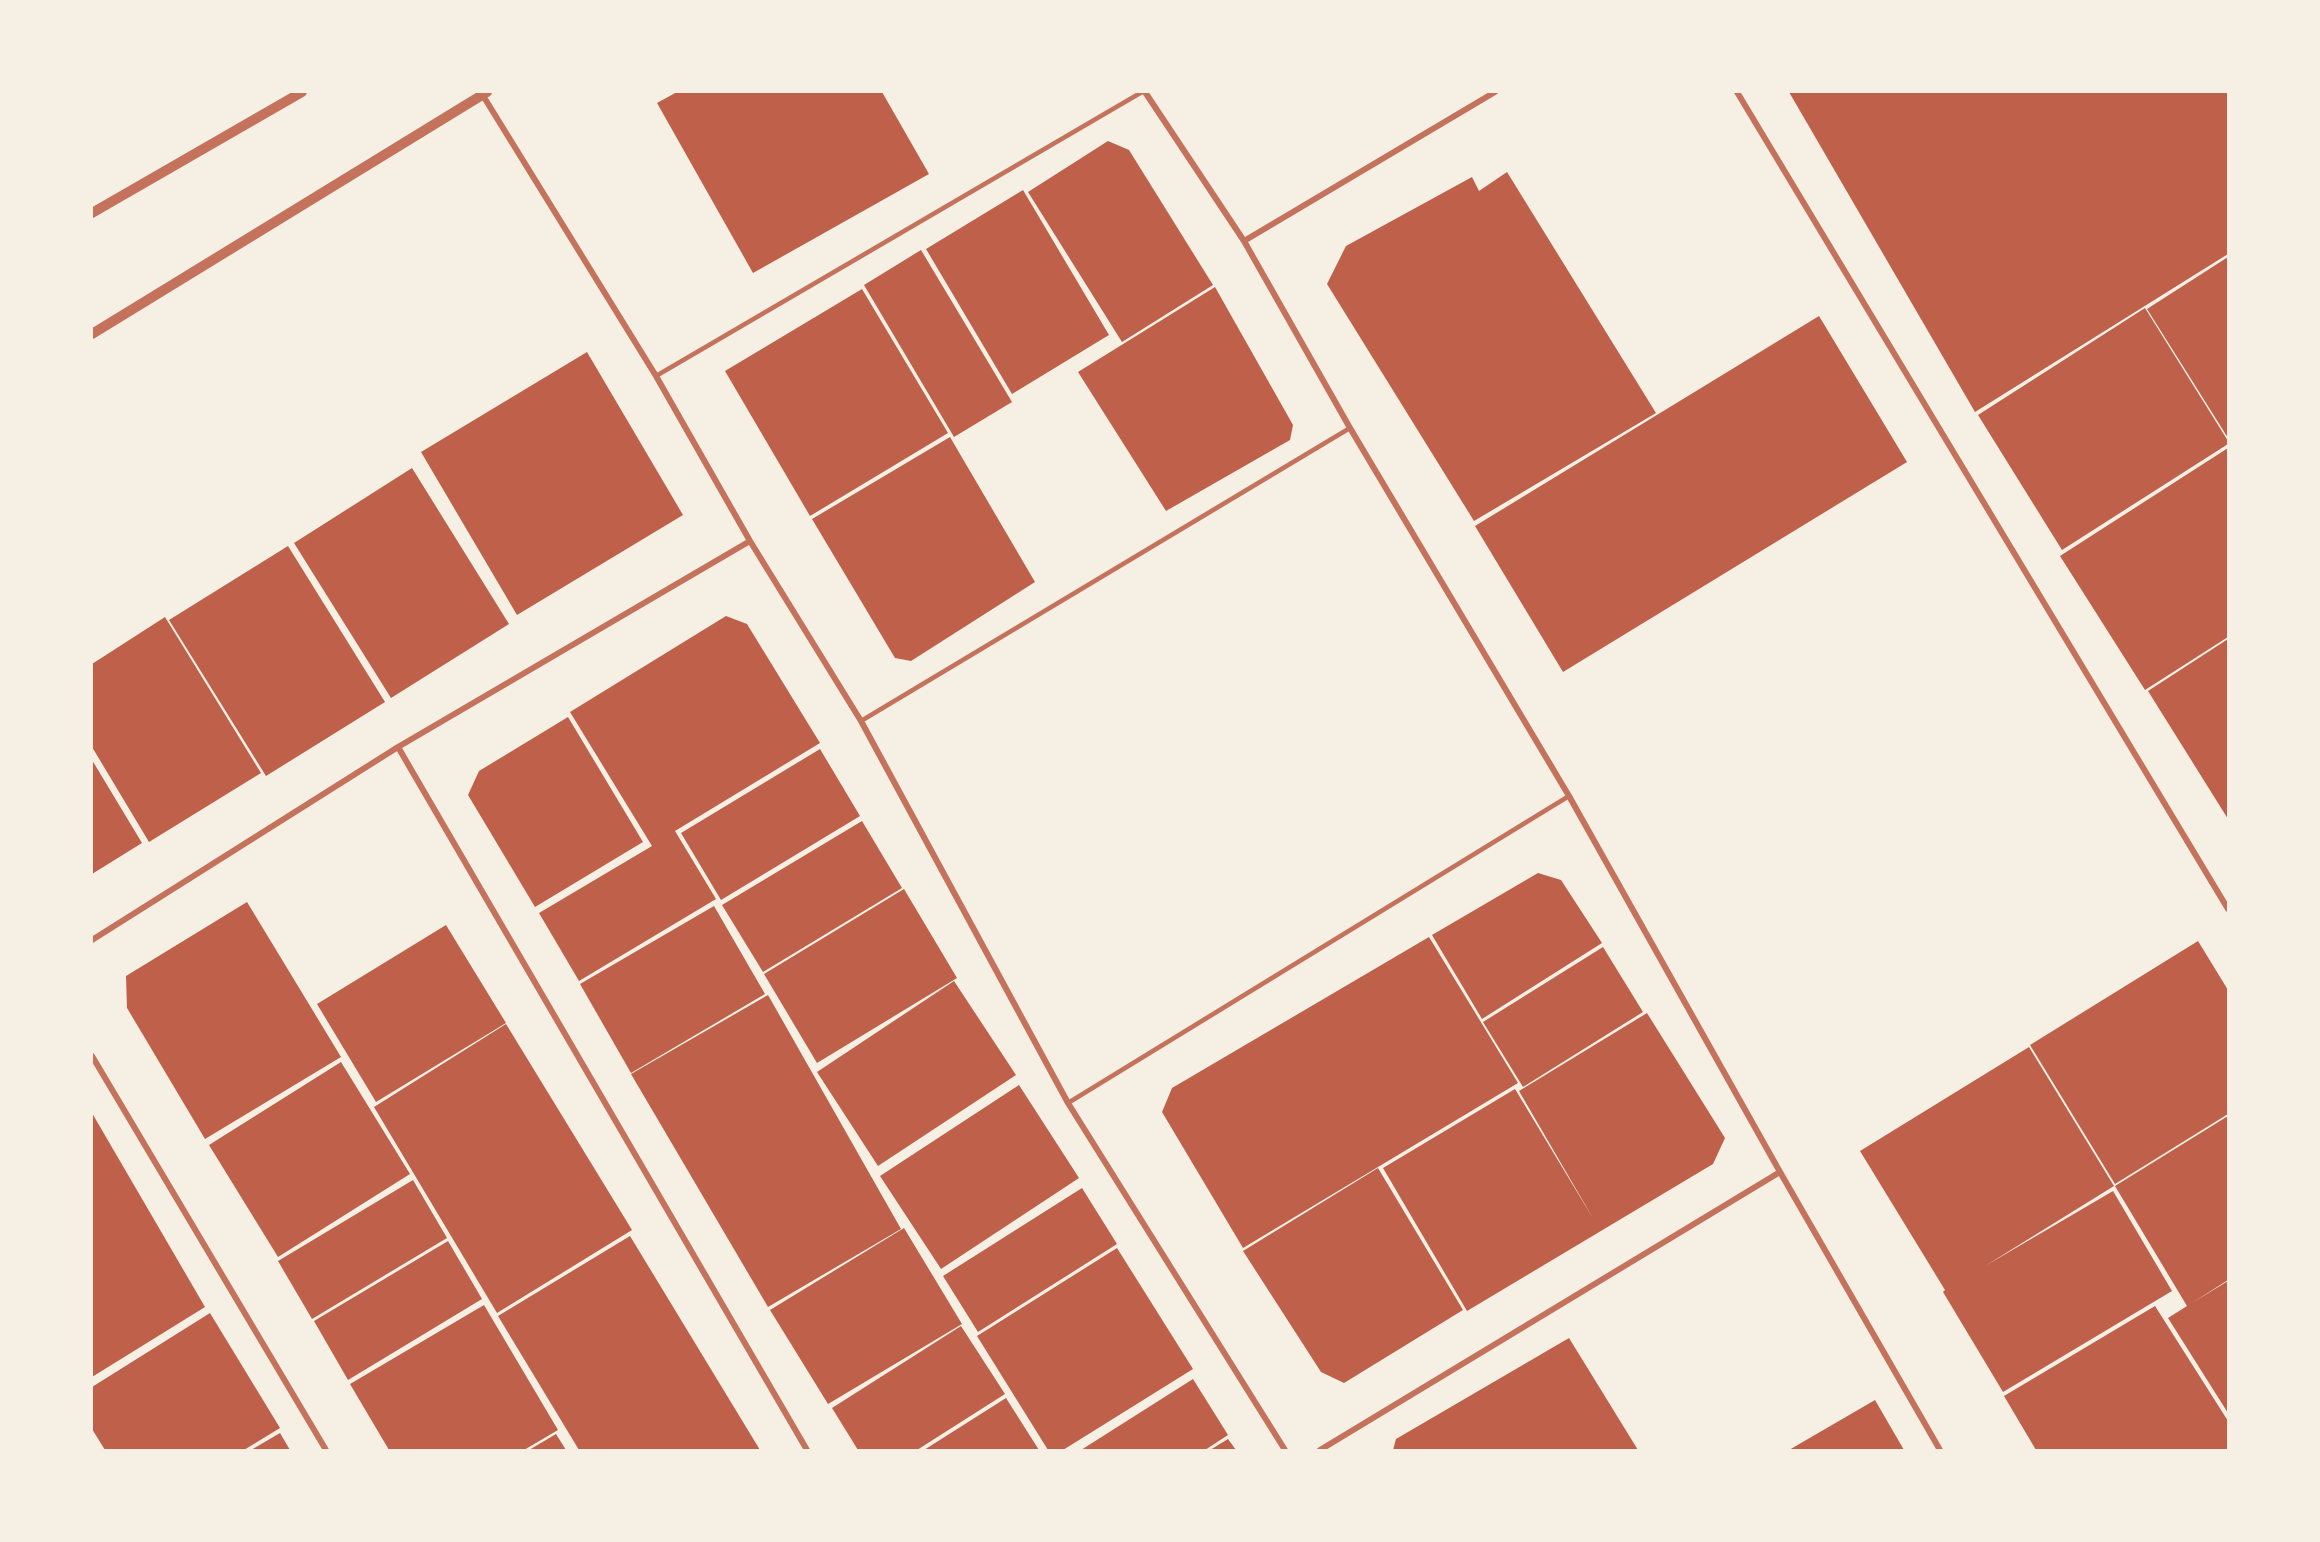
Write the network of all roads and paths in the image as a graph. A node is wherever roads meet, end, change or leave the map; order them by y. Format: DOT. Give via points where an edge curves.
graph roads {
  1 [pos="302,92"];
  2 [pos="1143,92"];
  3 [pos="1495,92"];
  4 [pos="1737,92"];
  5 [pos="485,93"];
  6 [pos="92,213"];
  7 [pos="1244,242"];
  8 [pos="92,334"];
  9 [pos="656,376"];
  10 [pos="1350,428"];
  11 [pos="750,541"];
  12 [pos="861,721"];
  13 [pos="398,747"];
  14 [pos="1569,796"];
  15 [pos="2229,909"];
  16 [pos="92,940"];
  17 [pos="92,1056"];
  18 [pos="1068,1103"];
  19 [pos="1780,1172"];
  20 [pos="326,1450"];
  21 [pos="807,1450"];
  22 [pos="1285,1450"];
  23 [pos="1320,1450"];
  24 [pos="1940,1450"];
  1 -- 6 [label="street"];
  2 -- 7 [label="street"];
  2 -- 9 [label="lane"];
  3 -- 7 [label="street"];
  4 -- 15 [label="street"];
  5 -- 8 [label="street"];
  5 -- 9 [label="street"];
  7 -- 10 [label="street"];
  9 -- 11 [label="street"];
  10 -- 12 [label="lane"];
  10 -- 14 [label="street"];
  11 -- 12 [label="street"];
  11 -- 13 [label="street"];
  12 -- 18 [label="street"];
  13 -- 16 [label="street"];
  13 -- 21 [label="street"];
  14 -- 18 [label="lane"];
  14 -- 19 [label="street"];
  17 -- 20 [label="street"];
  18 -- 22 [label="street"];
  19 -- 23 [label="street"];
  19 -- 24 [label="street"];
}
